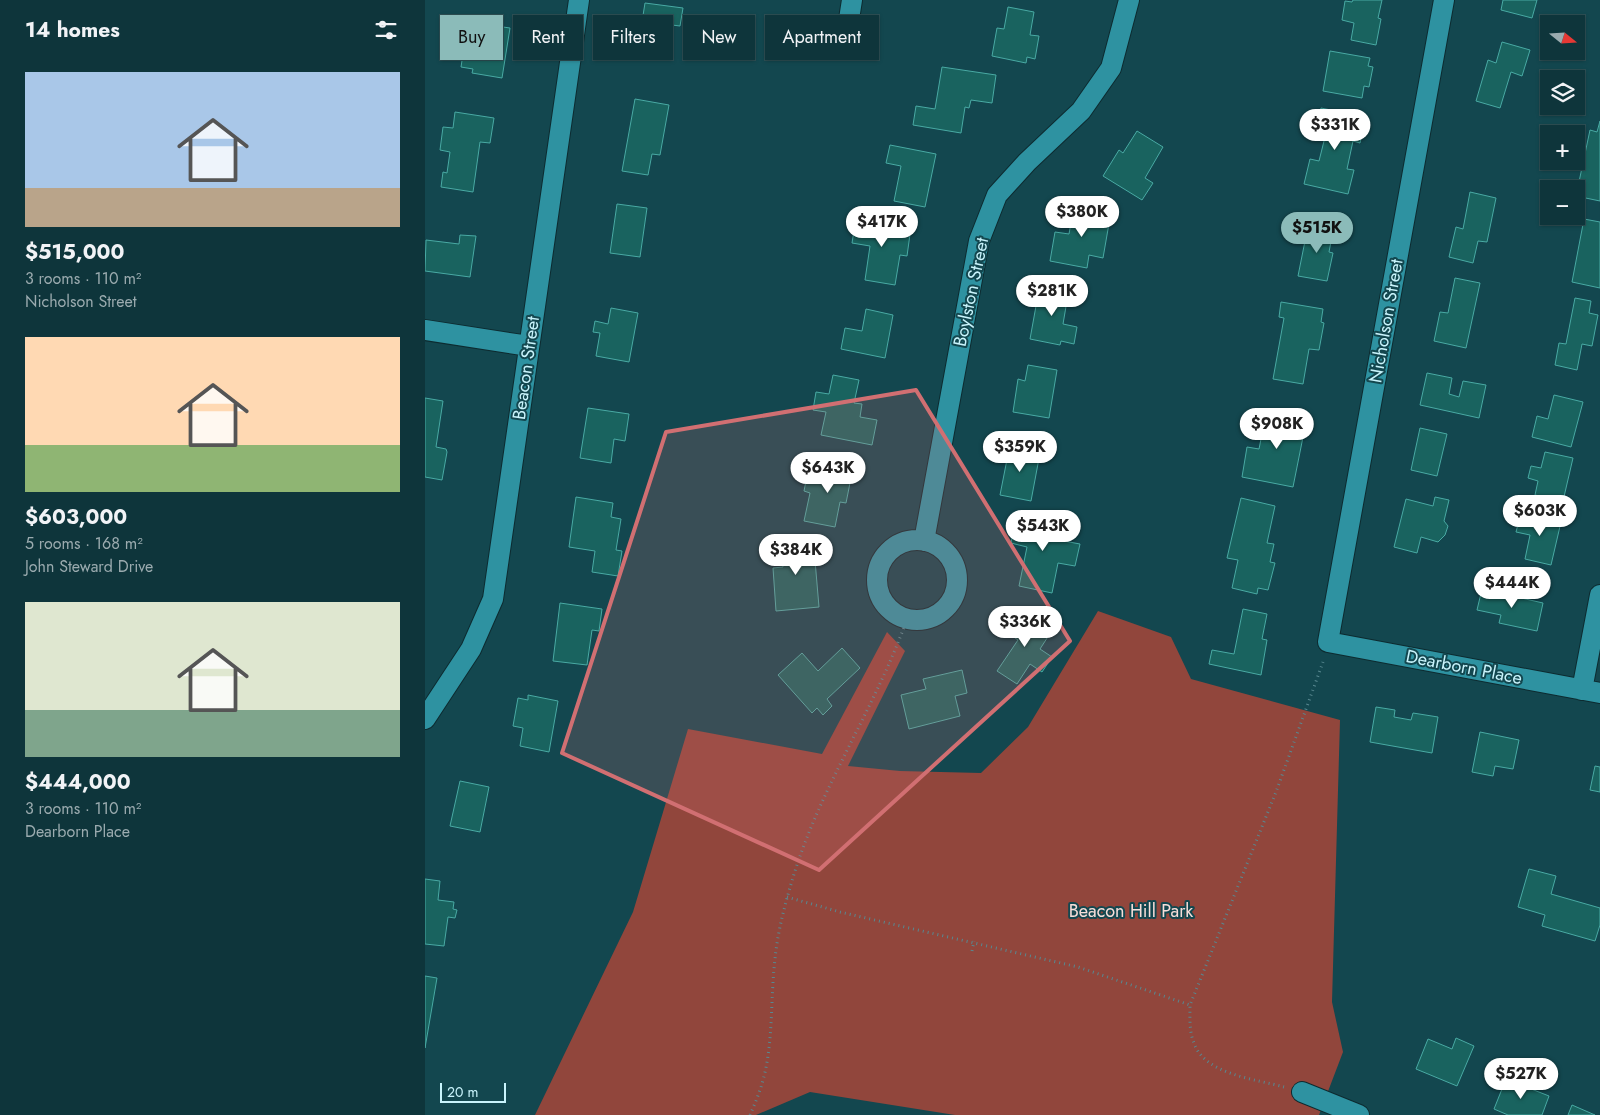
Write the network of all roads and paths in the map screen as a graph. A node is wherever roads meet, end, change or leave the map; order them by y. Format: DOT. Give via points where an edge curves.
graph roads {
  1 [pos="579,0"];
  2 [pos="852,0"];
  3 [pos="1129,0"];
  4 [pos="1444,0"];
  5 [pos="850,15"];
  6 [pos="425,330"];
  7 [pos="529,346"];
  8 [pos="924,540"];
  9 [pos="1600,595"];
  10 [pos="907,619"];
  11 [pos="1328,642"];
  12 [pos="1591,691"];
  13 [pos="425,719"];
  14 [pos="787,897"];
  15 [pos="975,941"];
  16 [pos="972,951"];
  17 [pos="1190,1005"];
  18 [pos="1302,1092"];
  19 [pos="750,1115"];
  20 [pos="1359,1115"];
  1 -- 7 [label="street, Beacon Street"];
  2 -- 5 [label="street"];
  3 -- 8 [label="street, Boylston Street" via="1111,68 1081,111 997,195 979,241"];
  4 -- 11 [label="street, Nicholson Street"];
  6 -- 7 [label="street"];
  7 -- 13 [label="street, Beacon Street" via="493,599 471,649"];
  8 -- 10 [label="street" via="900,544 882,560 878,572 877,584 887,606"];
  8 -- 10 [label="street" via="946,552 957,575 956,588 943,610 926,619"];
  9 -- 12 [label="street"];
  10 -- 14 [label="path" via="896,649 821,802"];
  11 -- 12 [label="street, Dearborn Place"];
  11 -- 17 [label="path" via="1321,672 1276,792"];
  14 -- 15 [label="path" via="840,912"];
  14 -- 19 [label="path" via="775,959 767,1057 762,1086"];
  15 -- 16 [label="path"];
  15 -- 17 [label="path" via="1078,966"];
  17 -- 18 [label="path" via="1194,1045 1203,1058 1218,1068"];
  18 -- 20 [label="street"];
}
